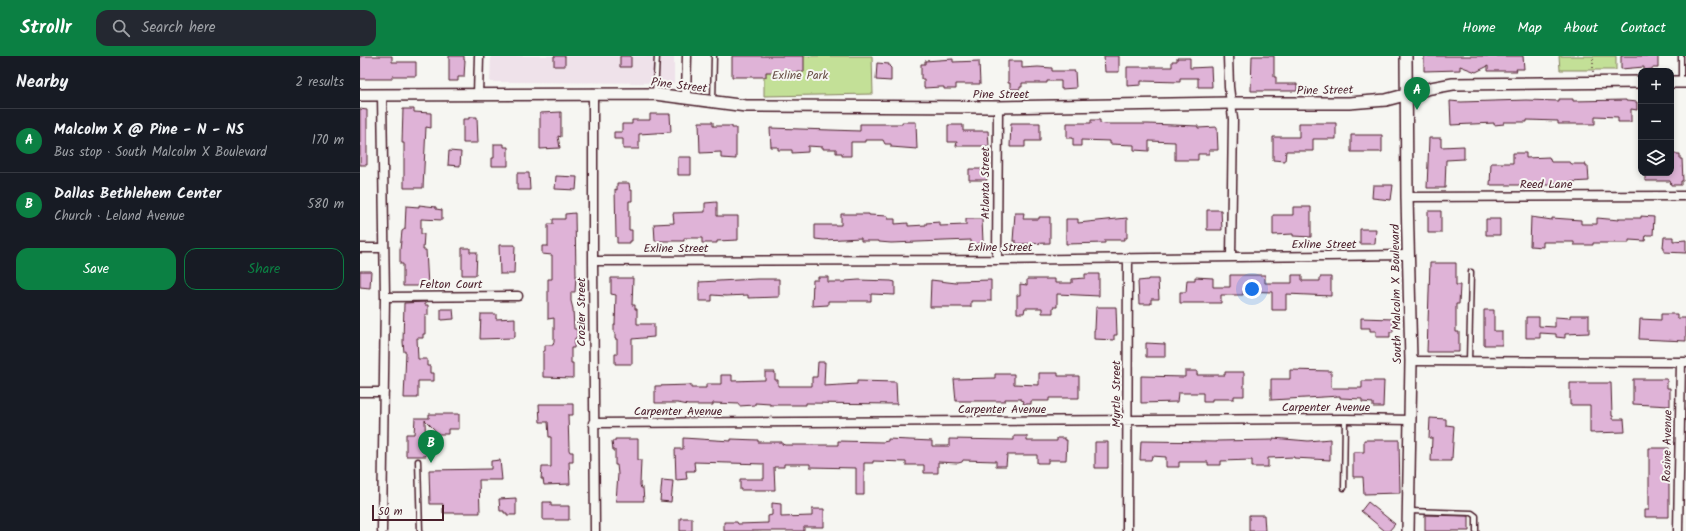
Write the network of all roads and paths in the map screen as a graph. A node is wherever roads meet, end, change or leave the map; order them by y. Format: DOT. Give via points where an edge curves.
graph roads {
  1 [pos="479,56"];
  2 [pos="657,56"];
  3 [pos="687,56"];
  4 [pos="714,56"];
  5 [pos="1228,56"];
  6 [pos="1406,56"];
  7 [pos="1593,56"];
  8 [pos="1681,56"];
  9 [pos="1593,73"];
  10 [pos="1638,82"];
  11 [pos="1679,82"];
  12 [pos="593,93"];
  13 [pos="655,94"];
  14 [pos="1406,94"];
  15 [pos="360,95"];
  16 [pos="382,95"];
  17 [pos="478,95"];
  18 [pos="686,98"];
  19 [pos="713,102"];
  20 [pos="1230,103"];
  21 [pos="998,107"];
  22 [pos="1686,196"];
  23 [pos="1407,197"];
  24 [pos="360,248"];
  25 [pos="384,248"];
  26 [pos="1408,255"];
  27 [pos="1231,256"];
  28 [pos="1128,258"];
  29 [pos="997,260"];
  30 [pos="592,261"];
  31 [pos="1471,272"];
  32 [pos="518,296"];
  33 [pos="385,297"];
  34 [pos="1411,361"];
  35 [pos="1469,362"];
  36 [pos="1683,362"];
  37 [pos="360,392"];
  38 [pos="384,392"];
  39 [pos="1345,419"];
  40 [pos="1128,420"];
  41 [pos="1410,420"];
  42 [pos="593,423"];
  43 [pos="418,461"];
  44 [pos="1344,488"];
  45 [pos="1409,511"];
  46 [pos="382,531"];
  47 [pos="420,531"];
  48 [pos="595,531"];
  49 [pos="1126,531"];
  50 [pos="1408,531"];
  51 [pos="1476,531"];
  52 [pos="1678,531"];
  1 -- 17 [label="street"];
  2 -- 13 [label="lane"];
  3 -- 18 [label="street"];
  4 -- 19 [label="lane"];
  5 -- 20 [label="street"];
  6 -- 14 [label="street, South Malcolm X Boulevard"];
  7 -- 9 [label="path"];
  8 -- 11 [label="lane"];
  10 -- 14 [label="street, Pine Street" via="1453,84"];
  12 -- 13 [label="street, Pine Street"];
  12 -- 17 [label="street, Pine Street"];
  12 -- 30 [label="street, Crozier Street"];
  13 -- 18 [label="street, Pine Street"];
  14 -- 20 [label="street, Pine Street" via="1386,100 1349,103"];
  14 -- 23 [label="street, South Malcolm X Boulevard"];
  15 -- 16 [label="street, Pine Street"];
  16 -- 17 [label="street, Pine Street"];
  16 -- 25 [label="street"];
  18 -- 19 [label="street, Pine Street"];
  19 -- 21 [label="street, Pine Street" via="746,106"];
  20 -- 21 [label="street, Pine Street"];
  20 -- 27 [label="street"];
  21 -- 29 [label="street, Atlanta Street"];
  22 -- 23 [label="street, Reed Lane"];
  23 -- 26 [label="street, South Malcolm X Boulevard"];
  24 -- 25 [label="street"];
  25 -- 33 [label="street"];
  26 -- 27 [label="street, Exline Street"];
  26 -- 34 [label="street, South Malcolm X Boulevard"];
  27 -- 28 [label="street, Exline Street"];
  28 -- 29 [label="street, Exline Street"];
  28 -- 40 [label="street, Myrtle Street"];
  29 -- 30 [label="street, Exline Street"];
  30 -- 42 [label="street, Crozier Street"];
  31 -- 35 [label="lane"];
  32 -- 33 [label="street, Felton Court"];
  33 -- 38 [label="street"];
  34 -- 35 [label="street"];
  34 -- 41 [label="street, South Malcolm X Boulevard"];
  35 -- 36 [label="street"];
  36 -- 52 [label="street, Rosine Avenue"];
  37 -- 38 [label="street"];
  38 -- 46 [label="street"];
  39 -- 40 [label="street, Carpenter Avenue"];
  39 -- 41 [label="street, Carpenter Avenue"];
  39 -- 44 [label="lane"];
  40 -- 42 [label="street, Carpenter Avenue"];
  40 -- 49 [label="street, Myrtle Street"];
  41 -- 45 [label="street, South Malcolm X Boulevard"];
  42 -- 48 [label="street, Crozier Street"];
  43 -- 47 [label="lane"];
  45 -- 50 [label="street, South Malcolm X Boulevard"];
  45 -- 51 [label="lane" via="1472,513 1476,516"];
}
